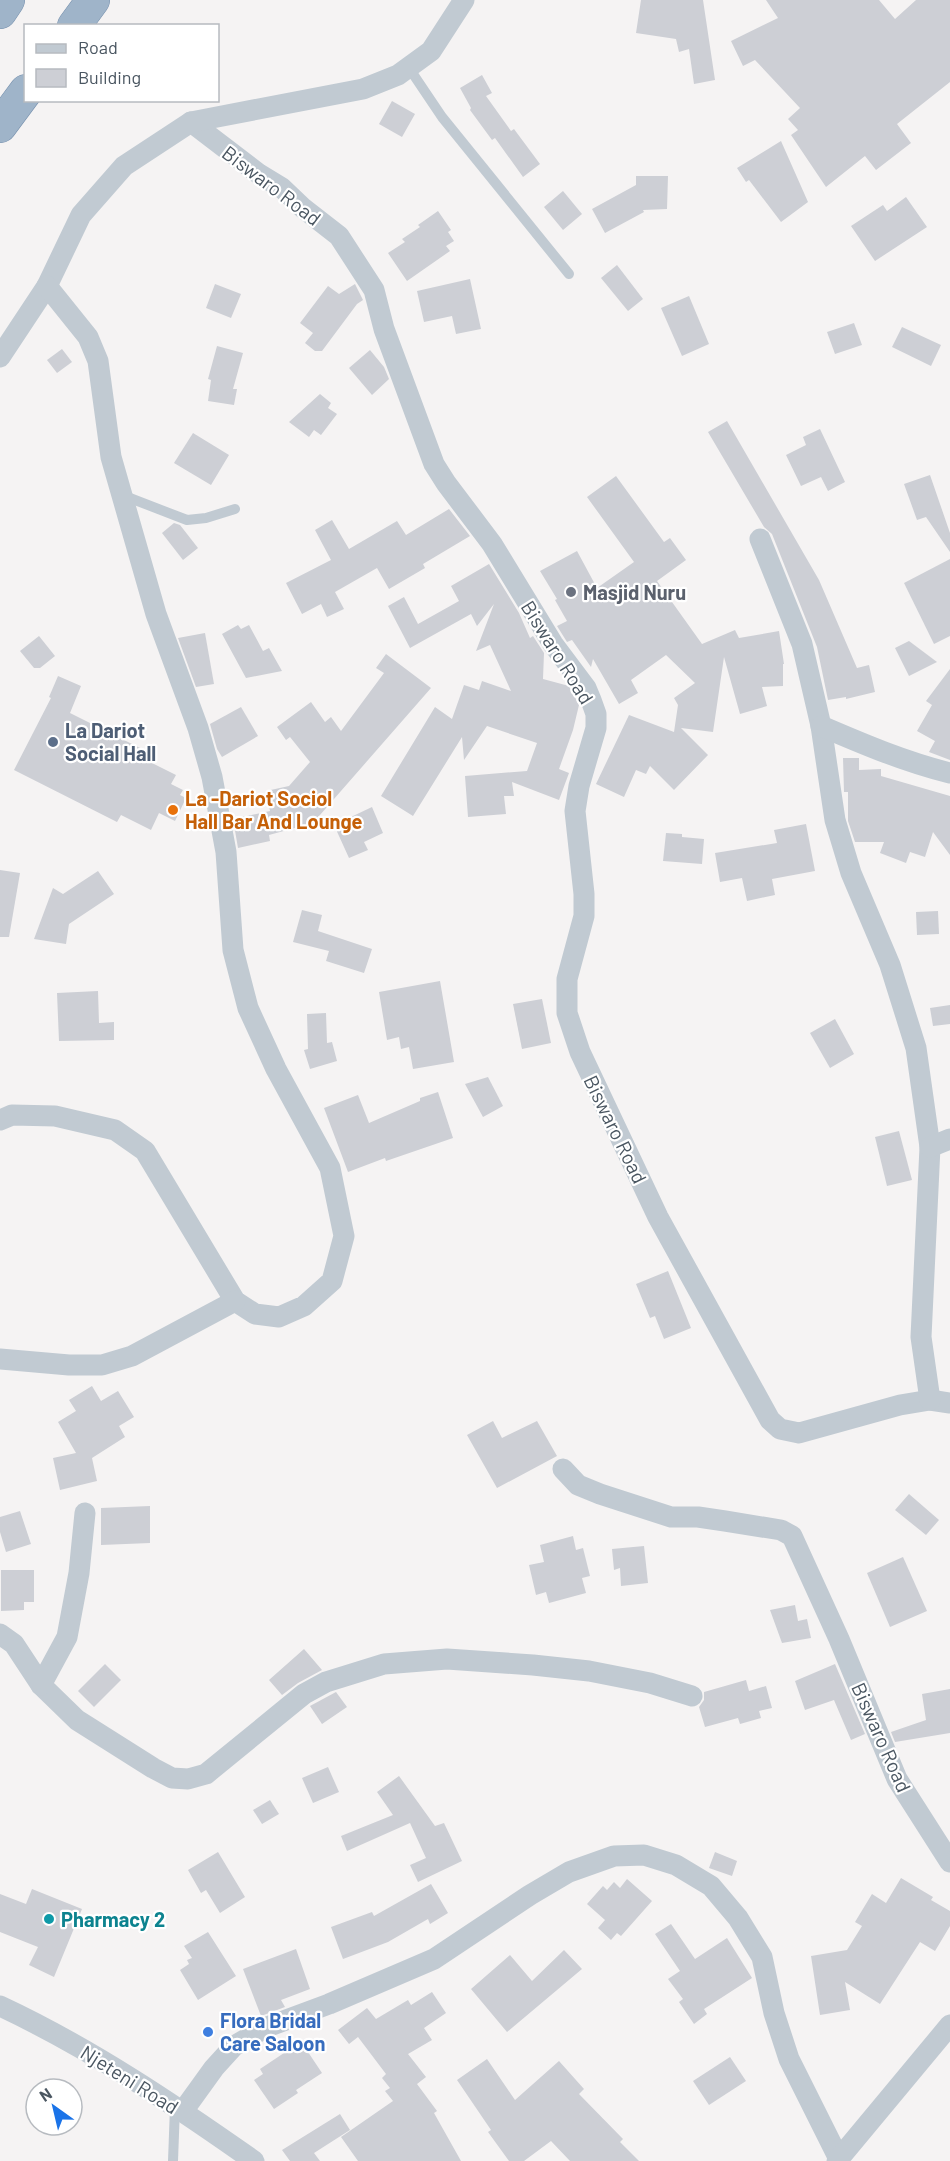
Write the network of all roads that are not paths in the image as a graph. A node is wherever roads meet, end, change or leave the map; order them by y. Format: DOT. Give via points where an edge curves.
graph roads {
  1 [pos="8,0"];
  2 [pos="93,0"];
  3 [pos="464,0"];
  4 [pos="0,12"];
  5 [pos="75,24"];
  6 [pos="409,68"];
  7 [pos="24,94"];
  8 [pos="191,122"];
  9 [pos="0,126"];
  10 [pos="569,274"];
  11 [pos="46,285"];
  12 [pos="0,357"];
  13 [pos="122,495"];
  14 [pos="235,509"];
  15 [pos="760,539"];
  16 [pos="821,726"];
  17 [pos="950,773"];
  18 [pos="0,1120"];
  19 [pos="950,1139"];
  20 [pos="930,1147"];
  21 [pos="235,1301"];
  22 [pos="0,1359"];
  23 [pos="940,1401"];
  24 [pos="563,1469"];
  25 [pos="85,1513"];
  26 [pos="0,1634"];
  27 [pos="41,1685"];
  28 [pos="692,1696"];
  29 [pos="950,1862"];
  30 [pos="0,2006"];
  31 [pos="950,2025"];
  32 [pos="179,2109"];
  33 [pos="838,2160"];
  34 [pos="173,2161"];
  35 [pos="254,2161"];
  1 -- 4 [label="highway"];
  2 -- 5 [label="highway"];
  3 -- 6 [label="street" via="431,51"];
  6 -- 8 [label="street" via="363,89"];
  6 -- 10 [label="lane" via="442,117"];
  7 -- 9 [label="highway"];
  8 -- 11 [label="street" via="124,166 81,215"];
  8 -- 23 [label="street, Biswaro Road" via="282,188 339,236 374,290 384,329 434,464 492,544 553,644 586,688 596,714 596,728 574,811 584,916 567,979 567,1013 579,1052 658,1217 770,1420 780,1429 799,1432 900,1405"];
  11 -- 12 [label="street"];
  11 -- 13 [label="street" via="88,337 98,361 111,457"];
  13 -- 14 [label="lane" via="187,520"];
  13 -- 21 [label="street" via="156,614 212,777 226,852 233,950 248,1008 330,1168 344,1236 332,1281 304,1306 279,1317 255,1314"];
  15 -- 16 [label="street" via="802,644"];
  16 -- 17 [label="street" via="873,749"];
  16 -- 20 [label="street" via="835,820 851,873 890,965 916,1048"];
  18 -- 21 [label="street" via="12,1115 55,1116 115,1130 145,1151"];
  19 -- 20 [label="street"];
  20 -- 23 [label="street" via="921,1337"];
  21 -- 22 [label="street" via="132,1356 102,1365"];
  24 -- 29 [label="street, Biswaro Road" via="578,1485 671,1517 725,1521 781,1530 792,1536 897,1779"];
  25 -- 27 [label="street" via="79,1573 66,1637"];
  26 -- 27 [label="street" via="14,1644"];
  27 -- 28 [label="street" via="77,1720 153,1768 172,1778 189,1779 206,1774 304,1694 326,1682 384,1664 447,1659 533,1665 610,1675"];
  30 -- 32 [label="street, Njeteni Road" via="47,2028"];
  31 -- 33 [label="street"];
  32 -- 33 [label="street" via="234,2046 267,2027 434,1959 569,1872 614,1856 644,1855 676,1865 711,1886 738,1918 762,1957 789,2059"];
  32 -- 34 [label="lane"];
  32 -- 35 [label="street, Njeteni Road"];
}
